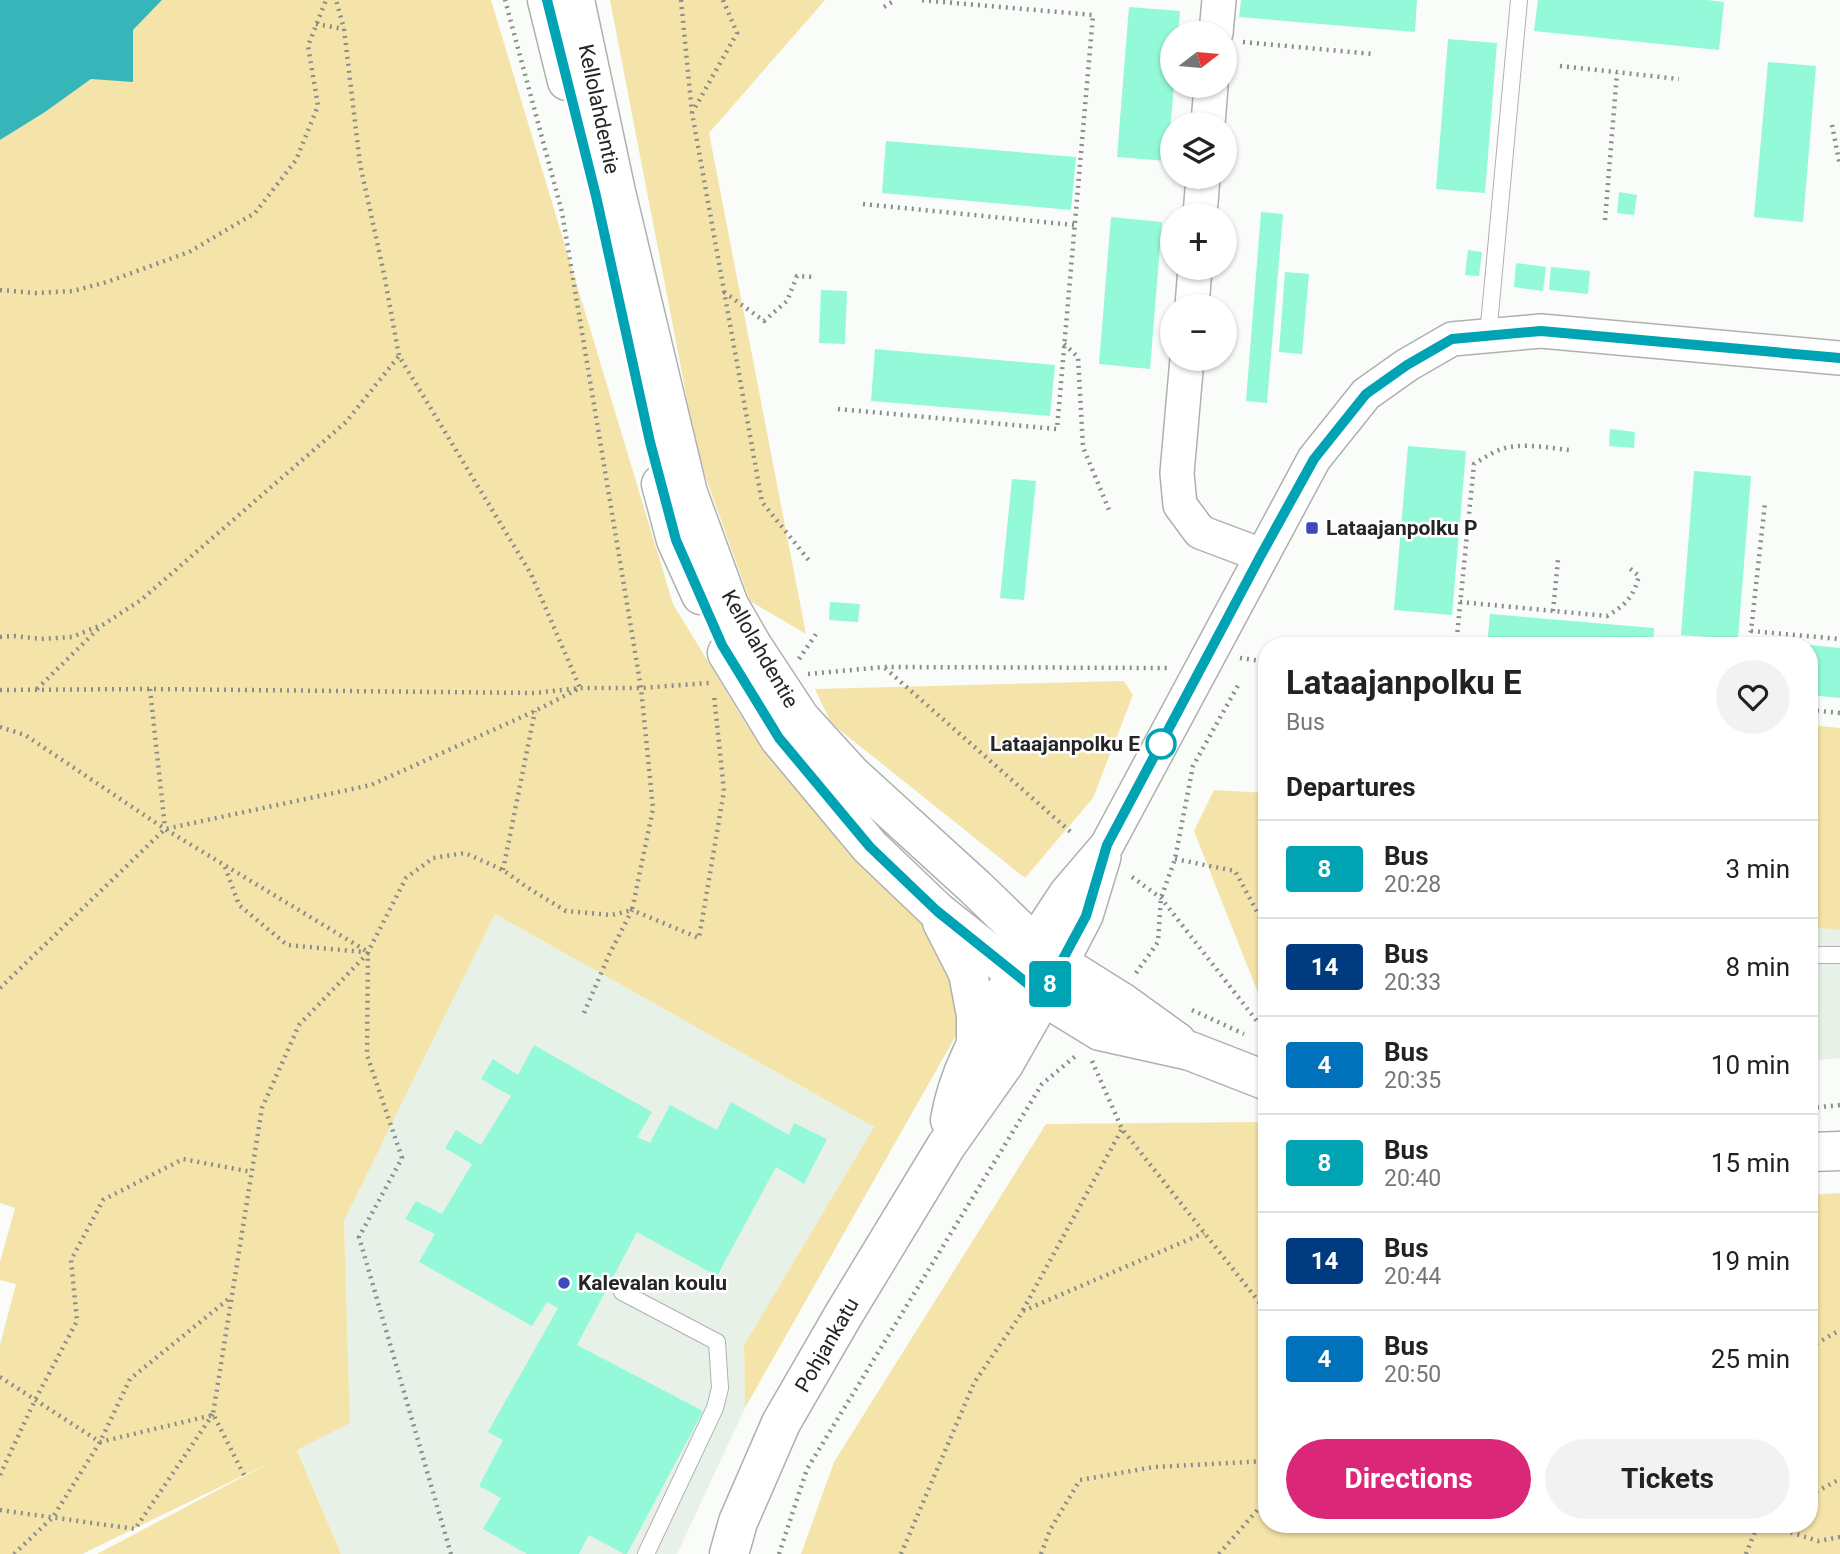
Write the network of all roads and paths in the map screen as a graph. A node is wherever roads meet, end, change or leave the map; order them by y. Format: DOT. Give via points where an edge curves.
graph roads {
  1 [pos="326,0"];
  2 [pos="337,0"];
  3 [pos="505,0"];
  4 [pos="547,0"];
  5 [pos="575,0"];
  6 [pos="681,0"];
  7 [pos="723,0"];
  8 [pos="895,0"];
  9 [pos="920,0"];
  10 [pos="1219,0"];
  11 [pos="1519,0"];
  12 [pos="884,7"];
  13 [pos="1224,21"];
  14 [pos="316,24"];
  15 [pos="344,29"];
  16 [pos="1237,38"];
  17 [pos="1374,54"];
  18 [pos="1560,66"];
  19 [pos="1617,73"];
  20 [pos="1679,79"];
  21 [pos="692,114"];
  22 [pos="1832,125"];
  23 [pos="1840,166"];
  24 [pos="863,204"];
  25 [pos="1605,220"];
  26 [pos="1074,225"];
  27 [pos="815,277"];
  28 [pos="0,290"];
  29 [pos="724,292"];
  30 [pos="1488,336"];
  31 [pos="1064,344"];
  32 [pos="399,356"];
  33 [pos="1840,358"];
  34 [pos="1186,371"];
  35 [pos="838,409"];
  36 [pos="1569,450"];
  37 [pos="1765,503"];
  38 [pos="1109,510"];
  39 [pos="1261,555"];
  40 [pos="1558,560"];
  41 [pos="811,563"];
  42 [pos="1627,565"];
  43 [pos="1461,602"];
  44 [pos="1553,611"];
  45 [pos="104,624"];
  46 [pos="1751,631"];
  47 [pos="0,637"];
  48 [pos="1457,637"];
  49 [pos="1749,637"];
  50 [pos="1818,637"];
  51 [pos="1818,637"];
  52 [pos="1840,639"];
  53 [pos="884,667"];
  54 [pos="1176,668"];
  55 [pos="800,675"];
  56 [pos="1240,682"];
  57 [pos="580,688"];
  58 [pos="641,688"];
  59 [pos="150,689"];
  60 [pos="0,690"];
  61 [pos="37,690"];
  62 [pos="535,711"];
  63 [pos="1818,711"];
  64 [pos="1840,713"];
  65 [pos="0,727"];
  66 [pos="165,829"];
  67 [pos="1073,834"];
  68 [pos="1174,859"];
  69 [pos="225,865"];
  70 [pos="503,870"];
  71 [pos="1132,877"];
  72 [pos="1161,898"];
  73 [pos="632,910"];
  74 [pos="937,911"];
  75 [pos="1258,913"];
  76 [pos="368,953"];
  77 [pos="1818,955"];
  78 [pos="1840,955"];
  79 [pos="1038,969"];
  80 [pos="0,988"];
  81 [pos="1180,1004"];
  82 [pos="584,1013"];
  83 [pos="1258,1022"];
  84 [pos="1102,1026"];
  85 [pos="1255,1039"];
  86 [pos="976,1042"];
  87 [pos="1258,1077"];
  88 [pos="1840,1105"];
  89 [pos="1818,1107"];
  90 [pos="1122,1129"];
  91 [pos="946,1146"];
  92 [pos="1840,1151"];
  93 [pos="1818,1152"];
  94 [pos="252,1172"];
  95 [pos="1204,1233"];
  96 [pos="622,1292"];
  97 [pos="232,1296"];
  98 [pos="1258,1301"];
  99 [pos="1023,1311"];
  100 [pos="1840,1330"];
  101 [pos="1818,1342"];
  102 [pos="0,1377"];
  103 [pos="35,1400"];
  104 [pos="214,1415"];
  105 [pos="100,1442"];
  106 [pos="1258,1461"];
  107 [pos="0,1475"];
  108 [pos="244,1475"];
  109 [pos="1840,1479"];
  110 [pos="1818,1491"];
  111 [pos="1258,1509"];
  112 [pos="0,1510"];
  113 [pos="53,1517"];
  114 [pos="1754,1533"];
  115 [pos="1793,1533"];
  116 [pos="1840,1537"];
  117 [pos="14,1554"];
  118 [pos="451,1554"];
  119 [pos="646,1554"];
  120 [pos="729,1554"];
  121 [pos="779,1554"];
  122 [pos="901,1554"];
  123 [pos="1041,1554"];
  124 [pos="1219,1554"];
  125 [pos="1746,1554"];
  1 -- 14 [label="path"];
  2 -- 15 [label="path"];
  3 -- 58 [label="path" via="562,212"];
  4 -- 74 [label="main road, Kellolahdentie" via="676,540 722,645 779,738 870,847"];
  5 -- 79 [label="main road, Kellolahdentie" via="688,493 729,605 800,718"];
  6 -- 21 [label="path"];
  7 -- 21 [label="path" via="737,33"];
  8 -- 12 [label="path"];
  9 -- 26 [label="path" via="1093,15"];
  10 -- 13 [label="street"];
  11 -- 30 [label="lane"];
  14 -- 15 [label="path"];
  14 -- 28 [label="path" via="307,46 318,106 296,160 255,213 189,252 107,282 73,291"];
  15 -- 32 [label="path" via="360,164"];
  16 -- 17 [label="path"];
  18 -- 19 [label="path"];
  19 -- 20 [label="path"];
  19 -- 25 [label="path"];
  21 -- 29 [label="path"];
  22 -- 23 [label="path"];
  24 -- 26 [label="path"];
  26 -- 31 [label="path"];
  27 -- 29 [label="path" via="797,276 787,301 764,320"];
  29 -- 41 [label="path" via="762,502"];
  30 -- 33 [label="street" via="1541,331"];
  30 -- 39 [label="street" via="1452,339 1366,394 1314,459"];
  31 -- 35 [label="path" via="1057,429"];
  31 -- 38 [label="path" via="1078,357 1083,447"];
  32 -- 45 [label="path" via="346,422 141,600"];
  32 -- 57 [label="path" via="531,573"];
  34 -- 39 [label="street" via="1177,473 1180,505 1200,532"];
  36 -- 43 [label="path" via="1505,448 1474,464"];
  37 -- 46 [label="path"];
  39 -- 79 [label="street" via="1107,845 1066,894"];
  40 -- 44 [label="path"];
  42 -- 44 [label="path" via="1639,576 1635,592 1622,607 1607,616"];
  43 -- 44 [label="path"];
  43 -- 48 [label="path"];
  45 -- 47 [label="path" via="72,637"];
  45 -- 61 [label="path"];
  46 -- 49 [label="path"];
  46 -- 51 [label="path"];
  50 -- 52 [label="path"];
  53 -- 54 [label="path"];
  53 -- 55 [label="path"];
  53 -- 67 [label="path"];
  56 -- 68 [label="path" via="1193,766"];
  57 -- 58 [label="path"];
  57 -- 59 [label="path" via="534,693"];
  57 -- 62 [label="path"];
  58 -- 73 [label="path" via="653,808"];
  58 -- 73 [label="path" via="712,683 724,791 699,938"];
  59 -- 61 [label="path"];
  59 -- 66 [label="path"];
  60 -- 61 [label="path"];
  62 -- 66 [label="path" via="371,785"];
  62 -- 70 [label="path"];
  63 -- 64 [label="path"];
  65 -- 66 [label="path" via="25,735"];
  66 -- 69 [label="path"];
  66 -- 80 [label="path"];
  68 -- 72 [label="path"];
  68 -- 75 [label="path" via="1235,871"];
  69 -- 76 [label="path"];
  69 -- 76 [label="path" via="239,905 287,945"];
  70 -- 73 [label="path" via="566,911 612,915"];
  70 -- 76 [label="path" via="465,853 433,858 406,878"];
  71 -- 72 [label="path"];
  72 -- 83 [label="path"];
  72 -- 84 [label="path" via="1158,942"];
  73 -- 82 [label="path"];
  74 -- 79 [label="main road, Kellolahdentie"];
  74 -- 86 [label="main road" via="968,974"];
  76 -- 94 [label="path" via="299,1025 262,1108"];
  76 -- 118 [label="path" via="367,1055 402,1158 359,1237"];
  77 -- 78 [label="lane"];
  79 -- 84 [label="main road, Kellolahdentie"];
  79 -- 86 [label="main road, Pohjankatu"];
  79 -- 91 [label="main road, Pohjankatu" via="1004,1064"];
  81 -- 85 [label="path"];
  84 -- 87 [label="main road, Kellolahdentie" via="1190,1051"];
  84 -- 90 [label="path"];
  84 -- 121 [label="path" via="1042,1084 807,1469"];
  86 -- 91 [label="main road, Pohjankatu" via="953,1106"];
  88 -- 89 [label="path"];
  90 -- 95 [label="path"];
  90 -- 99 [label="path"];
  91 -- 120 [label="main road, Pohjankatu" via="781,1423"];
  92 -- 93 [label="main road"];
  94 -- 97 [label="path"];
  94 -- 103 [label="path" via="183,1159 103,1200 71,1260 77,1321"];
  95 -- 98 [label="path"];
  95 -- 99 [label="path"];
  96 -- 119 [label="lane" via="717,1342 720,1388 715,1408"];
  97 -- 104 [label="path"];
  97 -- 105 [label="path" via="130,1379"];
  99 -- 122 [label="path" via="974,1383"];
  100 -- 101 [label="path"];
  102 -- 103 [label="path"];
  103 -- 105 [label="path"];
  103 -- 107 [label="path"];
  104 -- 105 [label="path"];
  104 -- 108 [label="path"];
  104 -- 113 [label="path" via="135,1528"];
  105 -- 113 [label="path"];
  106 -- 123 [label="path" via="1154,1467 1080,1480"];
  109 -- 110 [label="path"];
  111 -- 124 [label="path"];
  112 -- 113 [label="path"];
  113 -- 117 [label="path"];
  114 -- 125 [label="path"];
  115 -- 116 [label="path" via="1818,1541"];
}
